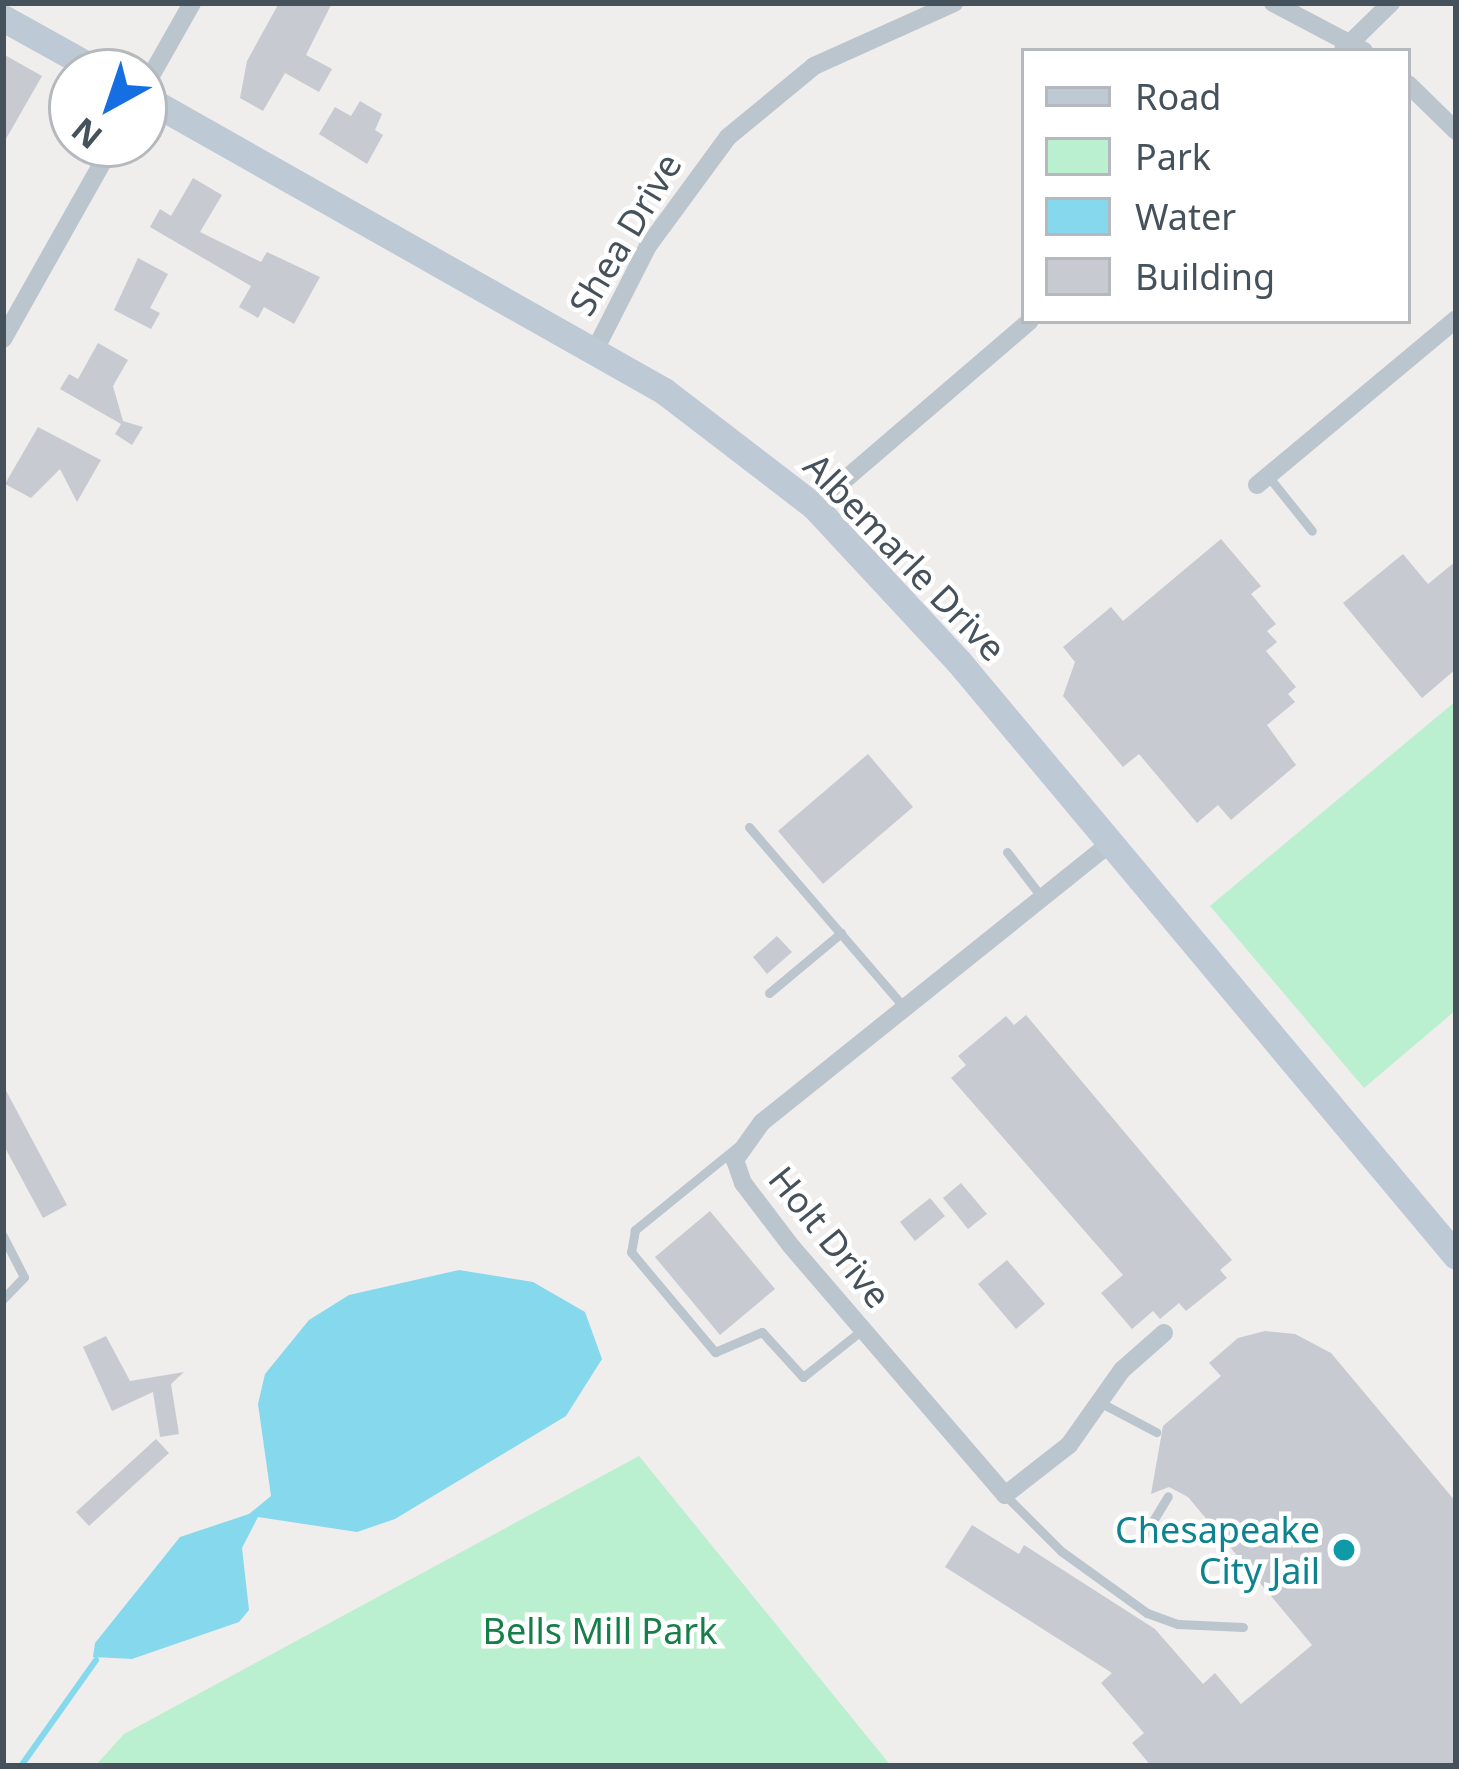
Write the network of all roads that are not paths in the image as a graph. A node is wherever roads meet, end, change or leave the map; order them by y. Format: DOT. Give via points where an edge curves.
graph roads {
  1 [pos="192,3"];
  2 [pos="954,3"];
  3 [pos="1273,3"];
  4 [pos="1390,3"];
  5 [pos="3,18"];
  6 [pos="57,48"];
  7 [pos="167,48"];
  8 [pos="1352,48"];
  9 [pos="1411,87"];
  10 [pos="168,110"];
  11 [pos="1456,131"];
  12 [pos="99,168"];
  13 [pos="1450,323"];
  14 [pos="1026,324"];
  15 [pos="3,339"];
  16 [pos="595,350"];
  17 [pos="1263,481"];
  18 [pos="814,506"];
  19 [pos="1312,531"];
  20 [pos="749,827"];
  21 [pos="1108,845"];
  22 [pos="1007,852"];
  23 [pos="1043,899"];
  24 [pos="842,933"];
  25 [pos="769,993"];
  26 [pos="902,1005"];
  27 [pos="737,1147"];
  28 [pos="3,1236"];
  29 [pos="1456,1256"];
  30 [pos="3,1299"];
  31 [pos="862,1330"];
  32 [pos="1164,1333"];
  33 [pos="1105,1405"];
  34 [pos="1156,1432"];
  35 [pos="1005,1495"];
  36 [pos="1168,1496"];
  37 [pos="1145,1534"];
  38 [pos="1244,1627"];
  1 -- 7 [label="street"];
  2 -- 16 [label="street, Shea Drive" via="814,66 728,137 648,246"];
  3 -- 8 [label="street"];
  4 -- 8 [label="street"];
  5 -- 6 [label="street"];
  9 -- 11 [label="street"];
  10 -- 16 [label="street, Albemarle Drive"];
  12 -- 15 [label="street"];
  13 -- 17 [label="street"];
  14 -- 18 [label="street"];
  16 -- 18 [label="street, Albemarle Drive" via="709,421"];
  17 -- 19 [label="lane"];
  18 -- 21 [label="street, Albemarle Drive" via="946,647"];
  20 -- 24 [label="lane"];
  21 -- 23 [label="street, Holt Drive"];
  21 -- 29 [label="street, Albemarle Drive"];
  22 -- 23 [label="lane"];
  23 -- 26 [label="street, Holt Drive"];
  24 -- 25 [label="lane"];
  24 -- 26 [label="lane"];
  26 -- 27 [label="street, Holt Drive"];
  27 -- 31 [label="street, Holt Drive" via="743,1183"];
  27 -- 31 [label="lane" via="635,1230 631,1252 716,1352 762,1332 803,1377"];
  28 -- 30 [label="lane" via="24,1277"];
  31 -- 35 [label="street, Holt Drive"];
  32 -- 33 [label="street" via="1122,1370"];
  33 -- 34 [label="lane"];
  33 -- 35 [label="street"];
  35 -- 38 [label="lane" via="1040,1533 1147,1613 1178,1624"];
  36 -- 37 [label="lane"];
}
